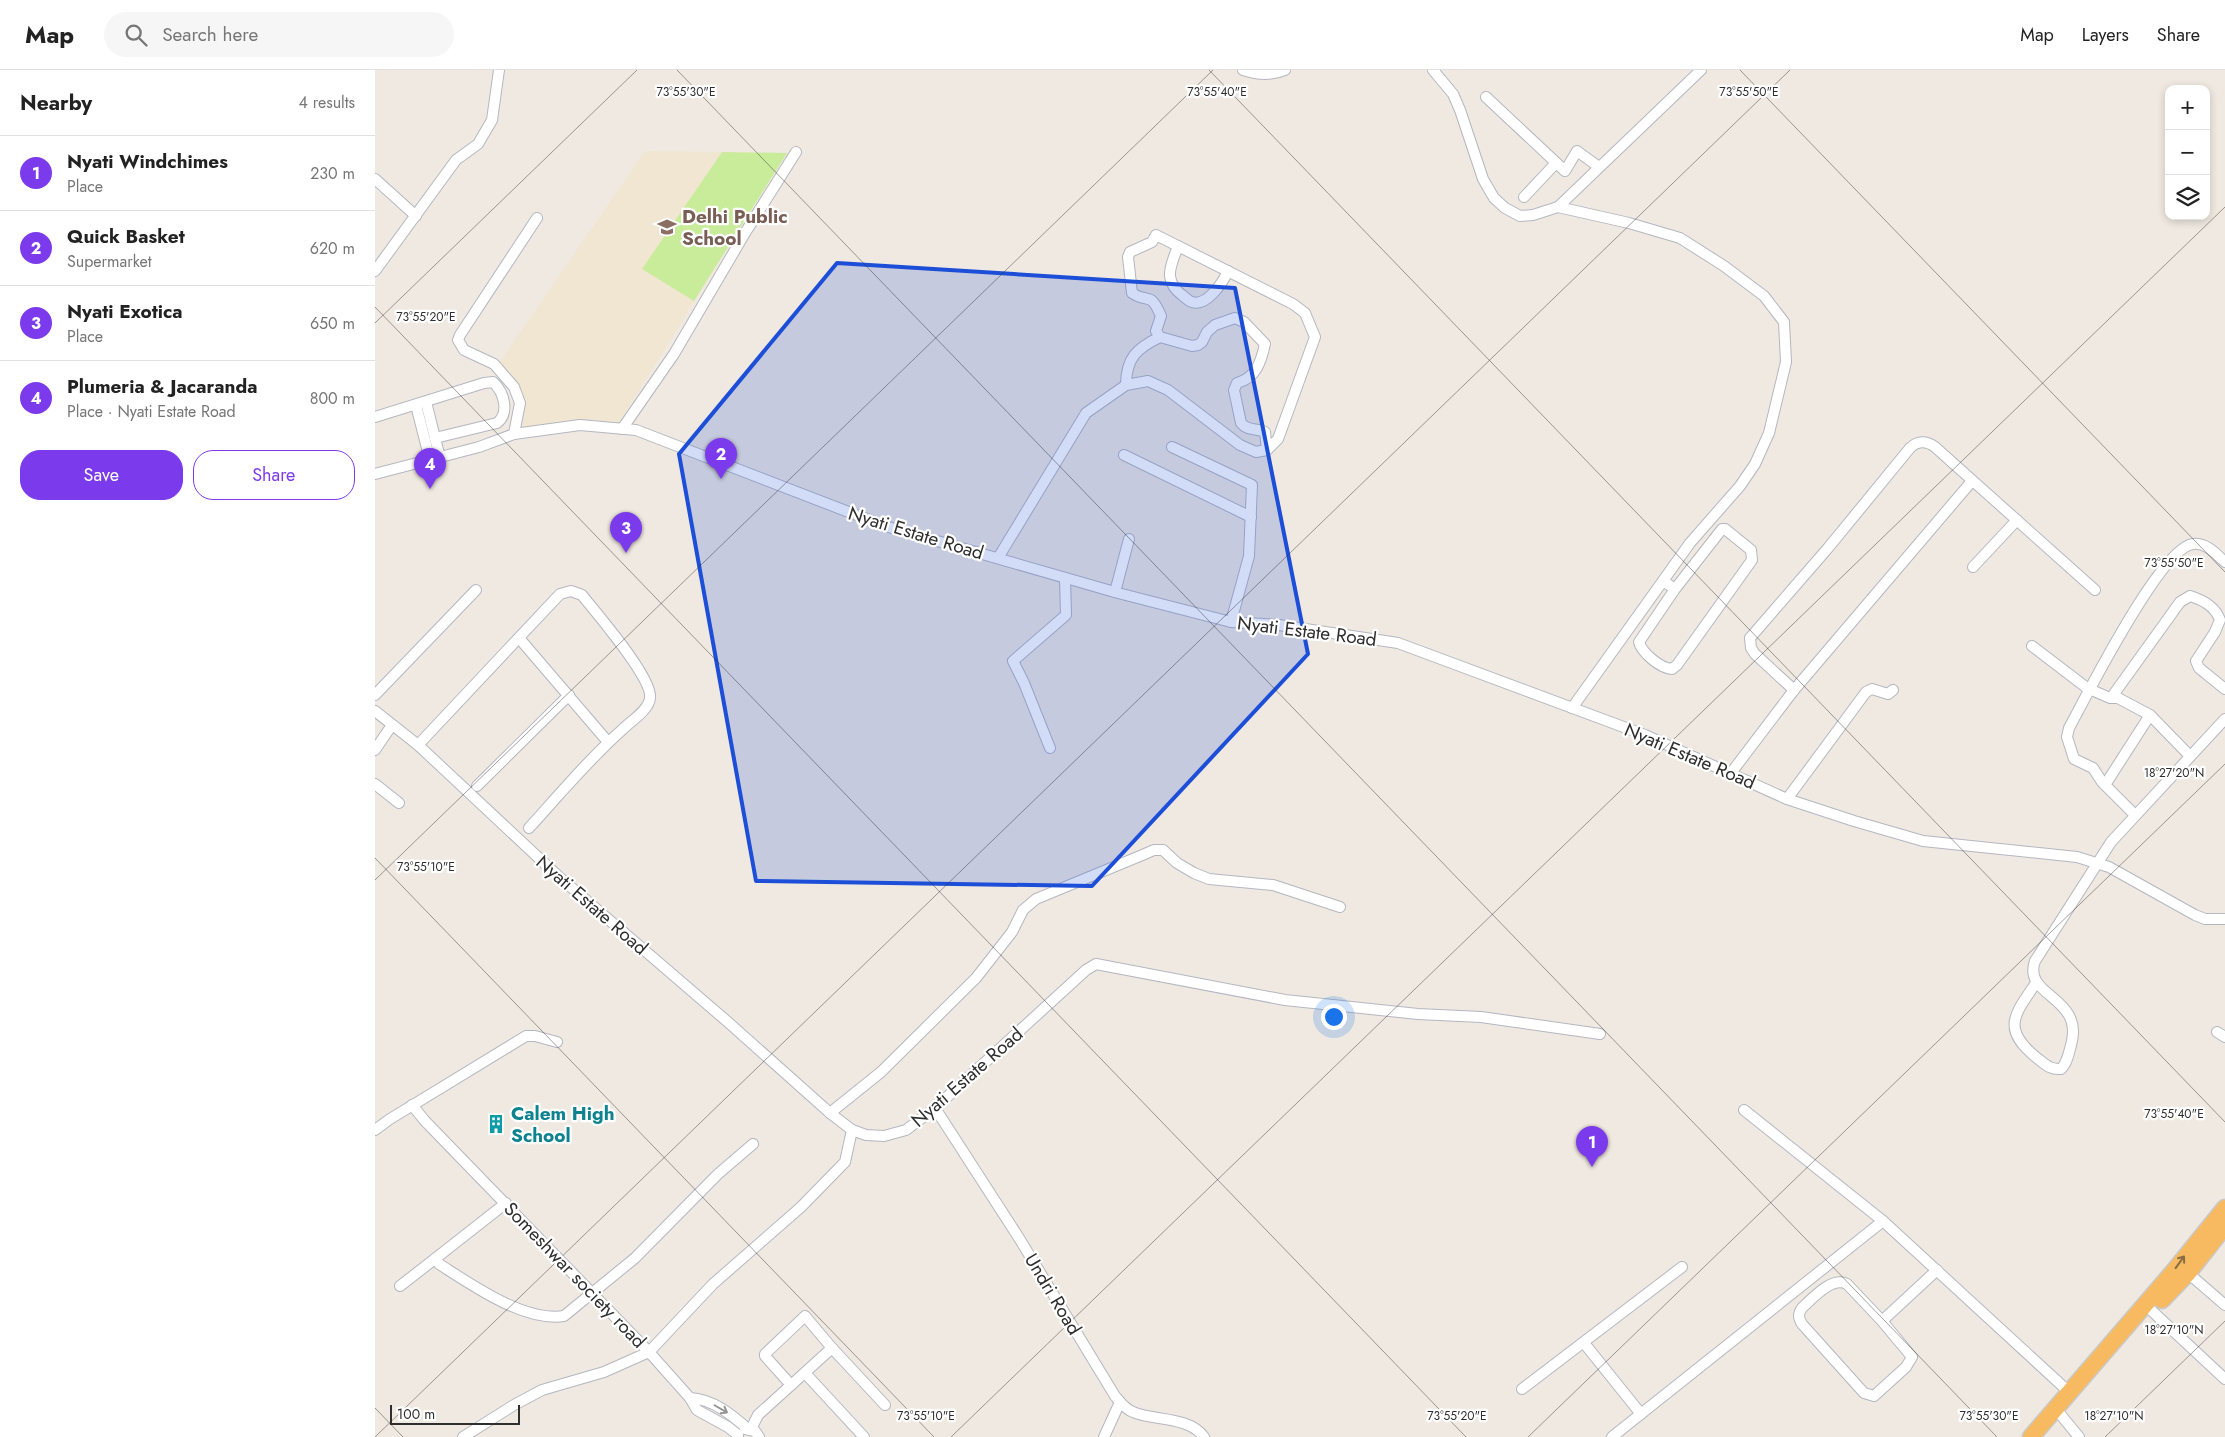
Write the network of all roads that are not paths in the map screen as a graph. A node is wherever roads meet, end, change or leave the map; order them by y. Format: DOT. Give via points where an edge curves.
graph roads {
  1 [pos="499,70"];
  2 [pos="1243,70"];
  3 [pos="1285,70"];
  4 [pos="1433,70"];
  5 [pos="1701,70"];
  6 [pos="1486,97"];
  7 [pos="796,152"];
  8 [pos="1556,163"];
  9 [pos="1599,167"];
  10 [pos="375,179"];
  11 [pos="1524,198"];
  12 [pos="1557,206"];
  13 [pos="416,216"];
  14 [pos="537,218"];
  15 [pos="1178,246"];
  16 [pos="375,270"];
  17 [pos="1228,271"];
  18 [pos="1160,337"];
  19 [pos="1126,385"];
  20 [pos="421,403"];
  21 [pos="375,417"];
  22 [pos="622,428"];
  23 [pos="514,434"];
  24 [pos="435,438"];
  25 [pos="1172,447"];
  26 [pos="1267,450"];
  27 [pos="1124,455"];
  28 [pos="435,459"];
  29 [pos="375,474"];
  30 [pos="1972,481"];
  31 [pos="1251,517"];
  32 [pos="2017,520"];
  33 [pos="1129,539"];
  34 [pos="998,558"];
  35 [pos="2225,562"];
  36 [pos="1973,567"];
  37 [pos="1065,578"];
  38 [pos="1663,581"];
  39 [pos="1675,589"];
  40 [pos="476,590"];
  41 [pos="2095,590"];
  42 [pos="1115,592"];
  43 [pos="1231,622"];
  44 [pos="519,638"];
  45 [pos="2032,646"];
  46 [pos="2091,689"];
  47 [pos="2225,689"];
  48 [pos="1794,690"];
  49 [pos="1893,690"];
  50 [pos="375,695"];
  51 [pos="569,695"];
  52 [pos="2111,698"];
  53 [pos="1572,708"];
  54 [pos="375,711"];
  55 [pos="2150,715"];
  56 [pos="2225,719"];
  57 [pos="392,724"];
  58 [pos="608,742"];
  59 [pos="418,745"];
  60 [pos="1050,748"];
  61 [pos="375,750"];
  62 [pos="2190,756"];
  63 [pos="1731,773"];
  64 [pos="375,784"];
  65 [pos="2105,785"];
  66 [pos="477,786"];
  67 [pos="1787,798"];
  68 [pos="399,803"];
  69 [pos="2135,815"];
  70 [pos="529,828"];
  71 [pos="2097,863"];
  72 [pos="1340,907"];
  73 [pos="2225,919"];
  74 [pos="2035,983"];
  75 [pos="1600,1034"];
  76 [pos="557,1042"];
  77 [pos="412,1105"];
  78 [pos="935,1108"];
  79 [pos="1744,1110"];
  80 [pos="829,1113"];
  81 [pos="375,1130"];
  82 [pos="852,1130"];
  83 [pos="753,1144"];
  84 [pos="506,1203"];
  85 [pos="2225,1208"];
  86 [pos="1883,1221"];
  87 [pos="2225,1226"];
  88 [pos="436,1258"];
  89 [pos="1682,1267"];
  90 [pos="1937,1270"];
  91 [pos="2188,1273"];
  92 [pos="400,1286"];
  93 [pos="591,1292"];
  94 [pos="2225,1305"];
  95 [pos="2152,1311"];
  96 [pos="1881,1321"];
  97 [pos="1584,1342"];
  98 [pos="832,1348"];
  99 [pos="649,1352"];
  100 [pos="805,1372"];
  101 [pos="2225,1379"];
  102 [pos="791,1386"];
  103 [pos="1522,1389"];
  104 [pos="2069,1392"];
  105 [pos="690,1398"];
  106 [pos="1120,1402"];
  107 [pos="885,1405"];
  108 [pos="1641,1414"];
  109 [pos="2060,1414"];
  110 [pos="753,1432"];
  111 [pos="738,1436"];
  112 [pos="463,1437"];
  113 [pos="864,1437"];
  114 [pos="1104,1437"];
  115 [pos="1203,1437"];
  116 [pos="1613,1437"];
  117 [pos="2031,1437"];
  118 [pos="2040,1437"];
  119 [pos="2079,1437"];
  1 -- 13 [label="street" via="488,128 478,144 456,160"];
  2 -- 3 [label="street" via="1268,75"];
  4 -- 12 [label="street" via="1453,94 1483,179 1494,198 1520,216"];
  5 -- 9 [label="street"];
  6 -- 8 [label="street"];
  7 -- 22 [label="street" via="675,354"];
  8 -- 9 [label="street" via="1565,171 1577,150"];
  8 -- 11 [label="street"];
  9 -- 12 [label="street"];
  10 -- 13 [label="street"];
  12 -- 38 [label="street" via="1680,238 1764,296 1784,322 1786,362 1769,433 1759,456"];
  13 -- 16 [label="street"];
  14 -- 23 [label="street" via="458,340 464,350 494,364 514,387 520,403"];
  15 -- 17 [label="street"];
  15 -- 17 [label="street" via="1170,274 1172,284 1192,302 1207,298 1218,288"];
  15 -- 18 [label="street" via="1156,235 1152,242 1129,252 1128,257 1133,293 1153,301 1161,316 1156,330"];
  17 -- 26 [label="street" via="1305,313 1315,337 1278,439"];
  18 -- 19 [label="street" via="1135,354 1128,364"];
  18 -- 26 [label="street" via="1198,345 1215,325 1235,318 1255,333 1265,344 1263,351 1254,375 1237,383 1234,390 1241,424 1265,432"];
  19 -- 26 [label="street" via="1148,381 1168,390 1240,445 1257,452"];
  19 -- 34 [label="street" via="1086,414"];
  20 -- 21 [label="street"];
  20 -- 24 [label="street"];
  20 -- 24 [label="street" via="484,383 493,382 500,391 506,413 497,423"];
  20 -- 28 [label="street"];
  22 -- 23 [label="street, Nyati Estate Road" via="580,425"];
  22 -- 34 [label="street, Nyati Estate Road" via="636,430 885,526"];
  23 -- 28 [label="street, Nyati Estate Road"];
  24 -- 28 [label="street"];
  25 -- 31 [label="street" via="1252,485"];
  27 -- 31 [label="street"];
  28 -- 29 [label="street, Nyati Estate Road"];
  30 -- 32 [label="street"];
  30 -- 48 [label="street"];
  30 -- 48 [label="street" via="1931,444 1922,441 1913,445 1828,548 1753,631 1751,648"];
  31 -- 43 [label="street" via="1249,556"];
  32 -- 36 [label="street"];
  32 -- 41 [label="street"];
  33 -- 42 [label="street"];
  34 -- 37 [label="street, Nyati Estate Road"];
  35 -- 46 [label="street" via="2203,544 2183,547 2171,557 2132,614"];
  37 -- 42 [label="street, Nyati Estate Road"];
  37 -- 60 [label="street" via="1066,616 1013,661"];
  38 -- 39 [label="street"];
  38 -- 53 [label="street"];
  39 -- 39 [label="street" via="1722,529 1751,550 1752,560 1677,665 1667,669 1645,653 1639,642"];
  40 -- 50 [label="street"];
  42 -- 43 [label="street, Nyati Estate Road"];
  43 -- 53 [label="street, Nyati Estate Road" via="1279,625 1398,643"];
  44 -- 51 [label="street"];
  44 -- 58 [label="street" via="560,594 571,590 582,595 635,662 651,698 648,706"];
  44 -- 59 [label="street"];
  45 -- 46 [label="street"];
  46 -- 52 [label="street"];
  46 -- 65 [label="street" via="2067,737 2074,759 2093,768"];
  47 -- 52 [label="street" via="2199,668 2196,660 2215,632 2220,620 2217,611 2190,596 2180,602"];
  48 -- 63 [label="street"];
  49 -- 67 [label="street" via="1888,694 1872,690 1866,692"];
  51 -- 58 [label="street"];
  51 -- 66 [label="street"];
  52 -- 55 [label="street"];
  53 -- 63 [label="street, Nyati Estate Road" via="1645,735"];
  54 -- 57 [label="street, Nyati Estate Road"];
  55 -- 62 [label="street"];
  55 -- 65 [label="street"];
  56 -- 62 [label="street"];
  57 -- 59 [label="street, Nyati Estate Road"];
  57 -- 61 [label="street"];
  58 -- 70 [label="street"];
  59 -- 80 [label="street, Nyati Estate Road" via="558,876"];
  62 -- 69 [label="street"];
  63 -- 67 [label="street, Nyati Estate Road"];
  64 -- 68 [label="street"];
  65 -- 69 [label="street"];
  67 -- 71 [label="street, Nyati Estate Road" via="1923,841 2062,854"];
  69 -- 71 [label="street"];
  71 -- 73 [label="street, Nyati Estate Road" via="2195,915"];
  71 -- 74 [label="street" via="2035,961 2032,974"];
  72 -- 80 [label="street" via="1273,885 1209,879 1177,863 1163,850 1154,850 1036,899 1023,910 1012,932 976,978 881,1072"];
  74 -- 74 [label="street" via="2056,999 2074,1025 2067,1059 2061,1069 2054,1070 2024,1048 2013,1030 2015,1017"];
  75 -- 78 [label="street, Nyati Estate Road" via="1481,1017 1418,1014 1277,998 1096,964"];
  76 -- 77 [label="street" via="526,1036"];
  77 -- 81 [label="street"];
  77 -- 84 [label="street, Someshwar society road"];
  78 -- 82 [label="street, Nyati Estate Road" via="906,1130 883,1136"];
  78 -- 106 [label="street, Undri Road"];
  79 -- 86 [label="street"];
  80 -- 82 [label="street, Nyati Estate Road"];
  82 -- 99 [label="street" via="845,1162 801,1207 713,1284"];
  83 -- 93 [label="street" via="711,1181 635,1258"];
  84 -- 88 [label="street"];
  84 -- 93 [label="street, Someshwar society road"];
  104 -- 85 [label="highway, one-way"];
  86 -- 90 [label="street"];
  86 -- 108 [label="street"];
  87 -- 91 [label="highway"];
  88 -- 92 [label="street"];
  88 -- 93 [label="street" via="439,1264 501,1301 533,1314 554,1318 564,1316"];
  89 -- 97 [label="street"];
  90 -- 96 [label="street"];
  90 -- 104 [label="street"];
  91 -- 94 [label="street"];
  91 -- 95 [label="highway"];
  93 -- 99 [label="street, Someshwar society road"];
  95 -- 101 [label="street"];
  95 -- 109 [label="highway"];
  96 -- 96 [label="street" via="1912,1357 1906,1368 1878,1394 1868,1396 1802,1324 1799,1312 1834,1282 1841,1281"];
  97 -- 103 [label="street"];
  97 -- 108 [label="street"];
  98 -- 100 [label="street"];
  98 -- 102 [label="street" via="805,1316 765,1354"];
  98 -- 107 [label="street"];
  99 -- 105 [label="street, Someshwar society road"];
  99 -- 112 [label="street" via="604,1372 543,1390"];
  100 -- 102 [label="street"];
  100 -- 113 [label="street"];
  102 -- 110 [label="street" via="758,1415"];
  104 -- 117 [label="highway"];
  105 -- 110 [label="street, one-way" via="703,1399"];
  105 -- 111 [label="street, Someshwar society road" via="697,1410 728,1426"];
  106 -- 114 [label="street"];
  106 -- 115 [label="street, Undri Road" via="1133,1412 1191,1427"];
  108 -- 116 [label="street"];
  109 -- 118 [label="highway"];
  109 -- 119 [label="street"];
  110 -- 111 [label="street" via="743,1430"];
}
